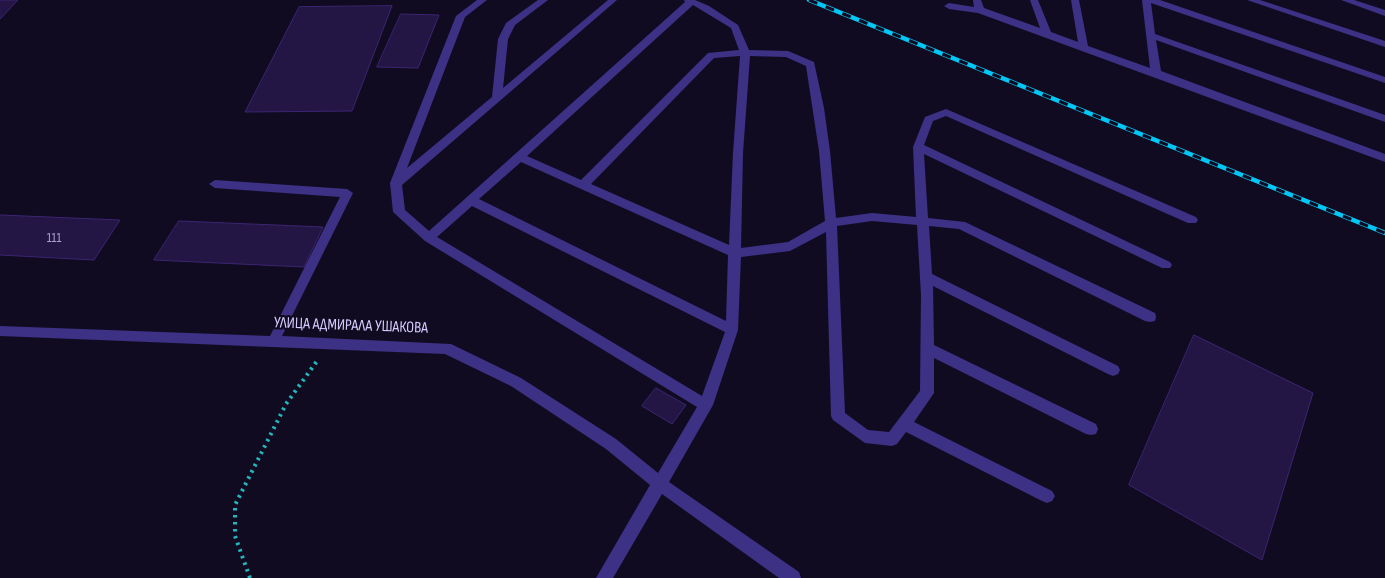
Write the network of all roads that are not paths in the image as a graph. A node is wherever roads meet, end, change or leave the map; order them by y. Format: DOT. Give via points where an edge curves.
graph roads {
  1 [pos="483,0"];
  2 [pos="544,0"];
  3 [pos="613,0"];
  4 [pos="977,0"];
  5 [pos="1034,0"];
  6 [pos="1075,0"];
  7 [pos="1146,0"];
  8 [pos="1151,0"];
  9 [pos="1251,0"];
  10 [pos="1344,0"];
  11 [pos="690,1"];
  12 [pos="949,6"];
  13 [pos="980,10"];
  14 [pos="1385,13"];
  15 [pos="1047,34"];
  16 [pos="1150,35"];
  17 [pos="1385,44"];
  18 [pos="1084,47"];
  19 [pos="745,53"];
  20 [pos="1156,73"];
  21 [pos="1385,80"];
  22 [pos="497,98"];
  23 [pos="1385,119"];
  24 [pos="918,147"];
  25 [pos="520,157"];
  26 [pos="1385,158"];
  27 [pos="396,183"];
  28 [pos="215,184"];
  29 [pos="583,185"];
  30 [pos="471,200"];
  31 [pos="1192,220"];
  32 [pos="922,222"];
  33 [pos="831,223"];
  34 [pos="429,238"];
  35 [pos="735,253"];
  36 [pos="1166,265"];
  37 [pos="926,277"];
  38 [pos="1150,318"];
  39 [pos="732,330"];
  40 [pos="0,331"];
  41 [pos="274,340"];
  42 [pos="927,348"];
  43 [pos="1113,370"];
  44 [pos="706,405"];
  45 [pos="904,424"];
  46 [pos="1091,430"];
  47 [pos="660,484"];
  48 [pos="1047,496"];
  49 [pos="604,578"];
  50 [pos="793,578"];
  1 -- 27 [label="street" via="461,16"];
  2 -- 22 [label="street" via="511,23 503,39"];
  3 -- 22 [label="street"];
  4 -- 13 [label="street"];
  5 -- 15 [label="street"];
  6 -- 18 [label="street"];
  7 -- 16 [label="street"];
  8 -- 21 [label="street"];
  9 -- 17 [label="street"];
  10 -- 14 [label="street"];
  11 -- 19 [label="street" via="735,28"];
  11 -- 25 [label="street"];
  12 -- 13 [label="street"];
  13 -- 15 [label="street"];
  15 -- 18 [label="street"];
  16 -- 20 [label="street"];
  16 -- 23 [label="street"];
  18 -- 20 [label="street"];
  19 -- 29 [label="street" via="711,55"];
  19 -- 33 [label="street" via="788,54 811,64 822,116"];
  19 -- 35 [label="street"];
  20 -- 26 [label="street"];
  22 -- 27 [label="street"];
  24 -- 31 [label="street" via="930,119 946,112"];
  24 -- 32 [label="street"];
  24 -- 36 [label="street"];
  25 -- 29 [label="street"];
  25 -- 30 [label="street"];
  27 -- 34 [label="street" via="399,212"];
  28 -- 41 [label="street" via="347,193"];
  29 -- 35 [label="street"];
  30 -- 34 [label="street"];
  30 -- 39 [label="street"];
  32 -- 33 [label="street" via="872,217"];
  32 -- 37 [label="street"];
  32 -- 38 [label="street" via="961,225"];
  33 -- 35 [label="street" via="790,246"];
  33 -- 45 [label="street" via="838,416 865,436 892,439"];
  34 -- 44 [label="street"];
  35 -- 39 [label="street"];
  37 -- 42 [label="street"];
  37 -- 43 [label="street"];
  39 -- 44 [label="street"];
  40 -- 41 [label="street, УЛИЦА АДМИРАЛА УШАКОВА"];
  41 -- 47 [label="street, УЛИЦА АДМИРАЛА УШАКОВА" via="446,348 516,382 611,444"];
  42 -- 45 [label="street" via="927,393"];
  42 -- 46 [label="street"];
  44 -- 47 [label="street"];
  45 -- 48 [label="street"];
  47 -- 49 [label="street"];
  47 -- 50 [label="street, УЛИЦА АДМИРАЛА УШАКОВА"];
}
